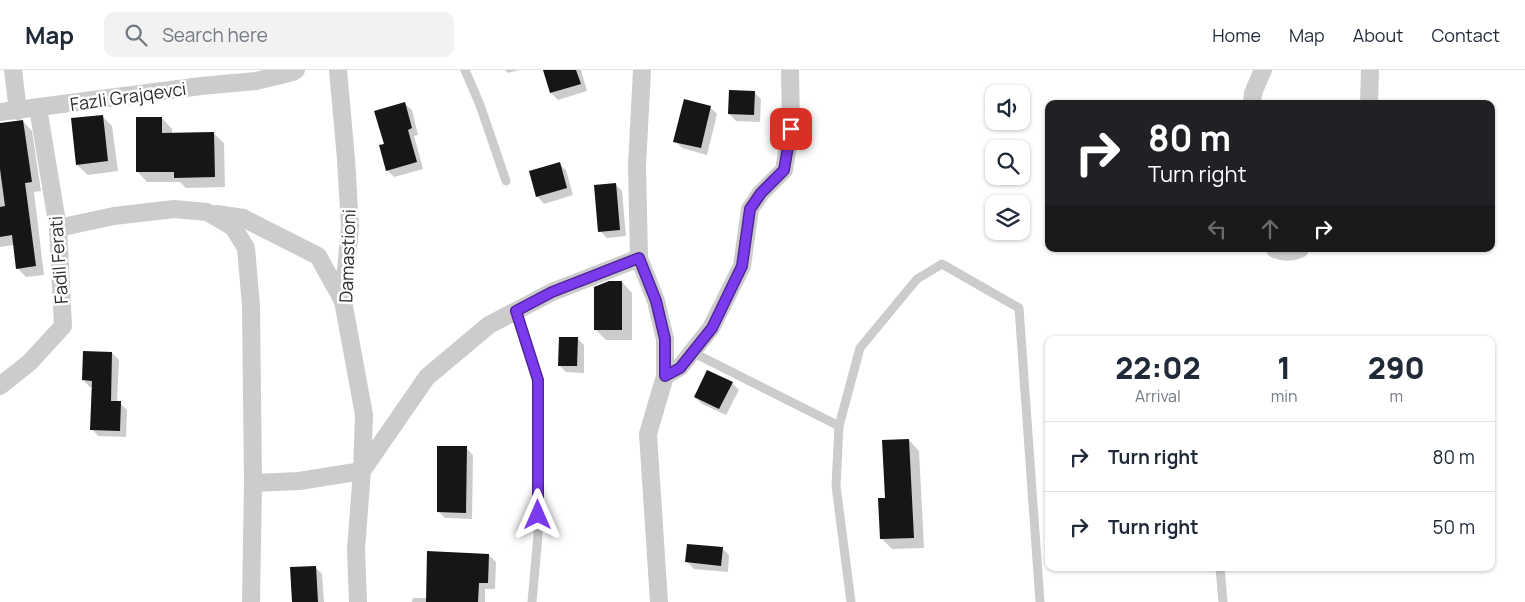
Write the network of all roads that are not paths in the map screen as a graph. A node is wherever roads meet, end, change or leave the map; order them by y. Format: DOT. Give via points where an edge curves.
graph roads {
  1 [pos="13,70"];
  2 [pos="296,70"];
  3 [pos="338,70"];
  4 [pos="465,70"];
  5 [pos="642,70"];
  6 [pos="790,70"];
  7 [pos="1263,70"];
  8 [pos="1370,70"];
  9 [pos="201,78"];
  10 [pos="1252,100"];
  11 [pos="1369,100"];
  12 [pos="38,108"];
  13 [pos="18,111"];
  14 [pos="0,112"];
  15 [pos="506,181"];
  16 [pos="207,212"];
  17 [pos="58,228"];
  18 [pos="639,258"];
  19 [pos="343,301"];
  20 [pos="516,311"];
  21 [pos="692,352"];
  22 [pos="665,376"];
  23 [pos="0,386"];
  24 [pos="839,426"];
  25 [pos="362,471"];
  26 [pos="252,483"];
  27 [pos="1220,571"];
  28 [pos="251,602"];
  29 [pos="358,602"];
  30 [pos="532,602"];
  31 [pos="659,602"];
  32 [pos="851,602"];
  33 [pos="1040,602"];
  34 [pos="1223,602"];
  1 -- 13 [label="street"];
  2 -- 9 [label="street, Fazli Grajqevci" via="256,81"];
  3 -- 19 [label="street, Damastioni" via="350,227"];
  4 -- 15 [label="lane"];
  5 -- 18 [label="street" via="637,166"];
  6 -- 21 [label="street" via="791,129 784,170 750,209 742,266 712,328"];
  7 -- 10 [label="street"];
  8 -- 11 [label="street"];
  9 -- 12 [label="street, Fazli Grajqevci"];
  12 -- 13 [label="street, Fazli Grajqevci"];
  12 -- 17 [label="street, Fadil Ferati"];
  13 -- 14 [label="street, Fazli Grajqevci"];
  16 -- 17 [label="street" via="174,209 114,216"];
  16 -- 19 [label="street" via="243,218 318,256"];
  16 -- 26 [label="street" via="233,228 246,248 251,306"];
  17 -- 23 [label="street, Fadil Ferati" via="63,326 30,362"];
  18 -- 20 [label="street" via="552,292"];
  18 -- 22 [label="street" via="656,301 665,339"];
  19 -- 25 [label="street, Damastioni" via="364,415"];
  20 -- 25 [label="street" via="489,325 426,377"];
  20 -- 30 [label="lane" via="538,380 538,535"];
  21 -- 22 [label="street" via="680,368"];
  21 -- 24 [label="lane"];
  22 -- 31 [label="street" via="648,434"];
  24 -- 32 [label="lane" via="836,486"];
  24 -- 33 [label="lane" via="860,348 917,279 942,264 1018,308"];
  25 -- 26 [label="street" via="299,482"];
  25 -- 29 [label="street, Damastioni" via="356,549"];
  26 -- 28 [label="street"];
  27 -- 34 [label="lane"];
}
